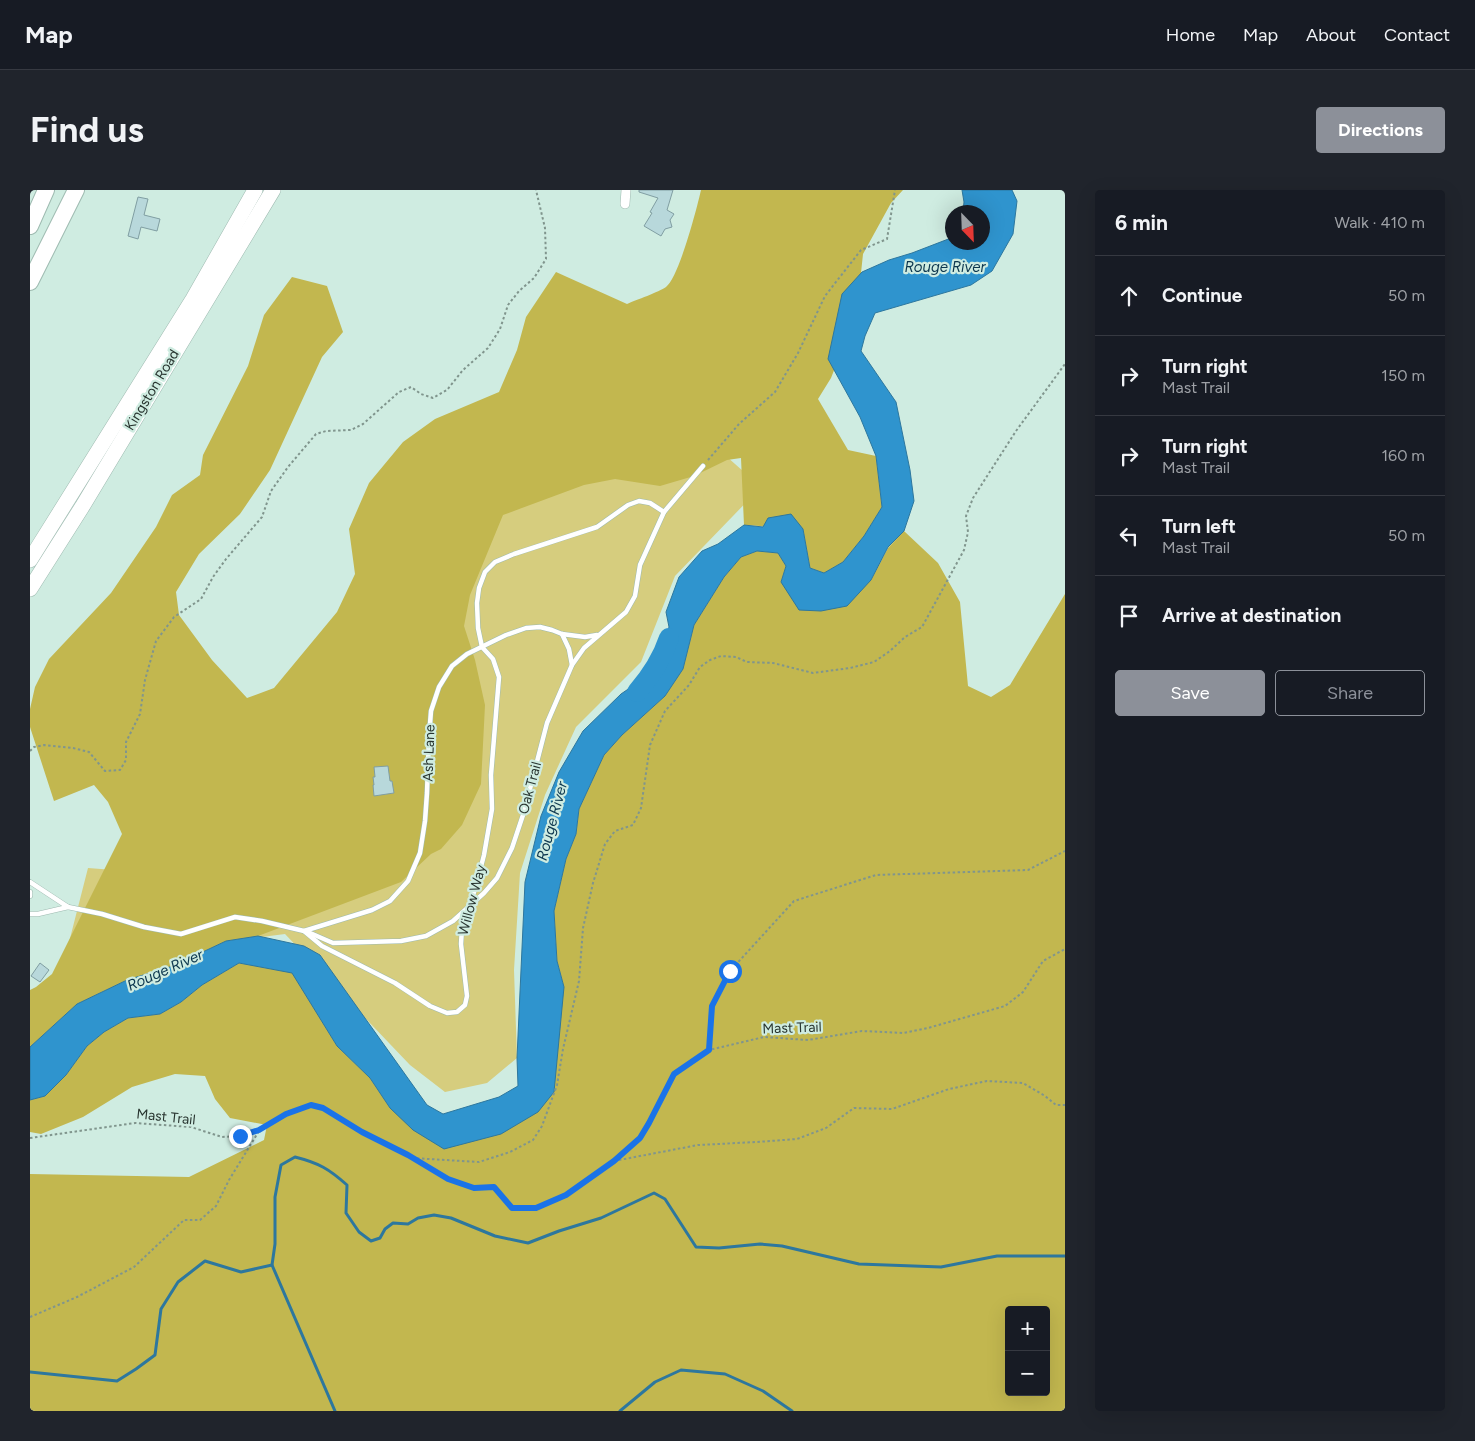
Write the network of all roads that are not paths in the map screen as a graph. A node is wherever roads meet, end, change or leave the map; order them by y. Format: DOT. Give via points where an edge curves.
graph roads {
  1 [pos="46,190"];
  2 [pos="76,190"];
  3 [pos="255,190"];
  4 [pos="273,190"];
  5 [pos="626,190"];
  6 [pos="625,204"];
  7 [pos="30,226"];
  8 [pos="30,282"];
  9 [pos="703,466"];
  10 [pos="664,512"];
  11 [pos="30,560"];
  12 [pos="30,589"];
  13 [pos="562,634"];
  14 [pos="598,635"];
  15 [pos="482,647"];
  16 [pos="572,665"];
  17 [pos="30,882"];
  18 [pos="30,892"];
  19 [pos="30,896"];
  20 [pos="68,907"];
  21 [pos="468,908"];
  22 [pos="30,914"];
  23 [pos="304,930"];
  1 -- 7 [label="highway"];
  2 -- 8 [label="highway"];
  3 -- 11 [label="main road, Kingston Road" via="193,299"];
  4 -- 12 [label="main road, Kingston Road"];
  5 -- 6 [label="street"];
  9 -- 10 [label="lane, Oak Trail"];
  10 -- 14 [label="lane, Oak Trail" via="640,565 635,596 626,612"];
  10 -- 15 [label="lane, Willow Way" via="639,501 597,527 495,562 485,572 478,588 478,628"];
  13 -- 14 [label="lane, Ash Lane" via="585,638"];
  13 -- 15 [label="lane, Ash Lane" via="540,627 526,628"];
  13 -- 16 [label="lane"];
  14 -- 16 [label="lane, Oak Trail"];
  15 -- 21 [label="lane, Willow Way" via="494,659 498,677 491,775 492,809 484,855"];
  15 -- 23 [label="lane, Ash Lane" via="452,666 439,687 431,711 425,821 420,853 408,881 390,901 372,910"];
  16 -- 21 [label="lane, Oak Trail" via="547,723 512,848 497,878"];
  17 -- 20 [label="lane, Willow Way"];
  18 -- 19 [label="lane"];
  20 -- 22 [label="lane, Willow Way"];
  20 -- 23 [label="lane, Willow Way" via="180,934 235,917"];
  21 -- 23 [label="lane, Oak Trail" via="426,936 401,941 333,943"];
  21 -- 23 [label="lane, Willow Way" via="461,944 467,996 465,1005 458,1012 448,1013 430,1006 395,983 322,946"];
}
